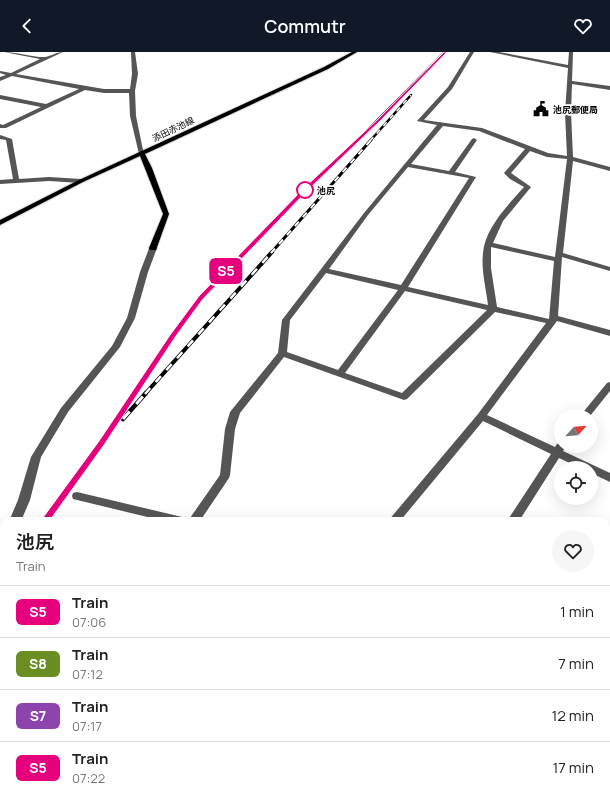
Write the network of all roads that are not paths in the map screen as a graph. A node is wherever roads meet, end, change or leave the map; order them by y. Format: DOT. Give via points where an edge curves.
graph roads {
  1 [pos="6,52"];
  2 [pos="61,52"];
  3 [pos="134,52"];
  4 [pos="354,52"];
  5 [pos="472,52"];
  6 [pos="492,52"];
  7 [pos="571,52"];
  8 [pos="46,59"];
  9 [pos="571,67"];
  10 [pos="0,72"];
  11 [pos="12,74"];
  12 [pos="0,79"];
  13 [pos="570,82"];
  14 [pos="84,88"];
  15 [pos="610,88"];
  16 [pos="132,91"];
  17 [pos="0,97"];
  18 [pos="46,106"];
  19 [pos="441,124"];
  20 [pos="0,126"];
  21 [pos="0,137"];
  22 [pos="474,140"];
  23 [pos="529,148"];
  24 [pos="142,154"];
  25 [pos="570,158"];
  26 [pos="407,165"];
  27 [pos="610,169"];
  28 [pos="451,173"];
  29 [pos="16,180"];
  30 [pos="0,182"];
  31 [pos="81,182"];
  32 [pos="0,223"];
  33 [pos="489,244"];
  34 [pos="153,248"];
  35 [pos="558,257"];
  36 [pos="610,269"];
  37 [pos="324,270"];
  38 [pos="403,289"];
  39 [pos="493,309"];
  40 [pos="552,320"];
  41 [pos="610,333"];
  42 [pos="282,353"];
  43 [pos="340,373"];
  44 [pos="610,385"];
  45 [pos="591,409"];
  46 [pos="481,416"];
  47 [pos="554,447"];
  48 [pos="556,453"];
  49 [pos="564,453"];
  50 [pos="577,461"];
  51 [pos="598,473"];
  52 [pos="610,478"];
  53 [pos="77,496"];
  54 [pos="17,517"];
  55 [pos="165,517"];
  56 [pos="197,517"];
  57 [pos="397,517"];
  58 [pos="516,517"];
  1 -- 8 [label="street"];
  2 -- 8 [label="street"];
  3 -- 16 [label="street" via="135,74"];
  4 -- 24 [label="main road, 添田赤池線" via="326,68"];
  5 -- 19 [label="street" via="450,88 420,121"];
  6 -- 9 [label="street"];
  7 -- 9 [label="street"];
  8 -- 11 [label="street"];
  9 -- 13 [label="street"];
  10 -- 11 [label="street"];
  11 -- 12 [label="street"];
  11 -- 14 [label="street"];
  13 -- 15 [label="street"];
  13 -- 25 [label="street"];
  14 -- 16 [label="street"];
  14 -- 18 [label="street"];
  16 -- 24 [label="street" via="133,116"];
  17 -- 18 [label="street"];
  18 -- 20 [label="street" via="4,127"];
  19 -- 23 [label="street" via="480,129"];
  19 -- 26 [label="street"];
  21 -- 29 [label="street" via="9,139"];
  22 -- 28 [label="street"];
  23 -- 25 [label="street" via="547,155"];
  23 -- 33 [label="street" via="507,173 528,187 504,213"];
  24 -- 31 [label="main road, 添田赤池線"];
  24 -- 34 [label="main road" via="150,168 166,214"];
  25 -- 27 [label="street"];
  25 -- 35 [label="street"];
  26 -- 28 [label="street"];
  26 -- 37 [label="street"];
  28 -- 38 [label="street" via="473,177"];
  29 -- 30 [label="street"];
  29 -- 31 [label="street" via="49,179"];
  31 -- 32 [label="main road, 添田赤池線"];
  33 -- 35 [label="street"];
  33 -- 39 [label="street" via="487,268"];
  34 -- 54 [label="street" via="131,318 116,347 64,410 36,457"];
  35 -- 36 [label="street"];
  35 -- 40 [label="street"];
  37 -- 38 [label="street"];
  37 -- 42 [label="street" via="286,320"];
  38 -- 39 [label="street"];
  38 -- 43 [label="street"];
  39 -- 40 [label="street"];
  39 -- 43 [label="street" via="404,397"];
  40 -- 41 [label="street"];
  40 -- 46 [label="street"];
  42 -- 43 [label="street"];
  42 -- 56 [label="street" via="235,412 230,429 225,474"];
  44 -- 45 [label="street"];
  46 -- 47 [label="street"];
  46 -- 57 [label="street"];
  48 -- 58 [label="street"];
  49 -- 50 [label="street"];
  51 -- 52 [label="street"];
  53 -- 55 [label="street"];
}
